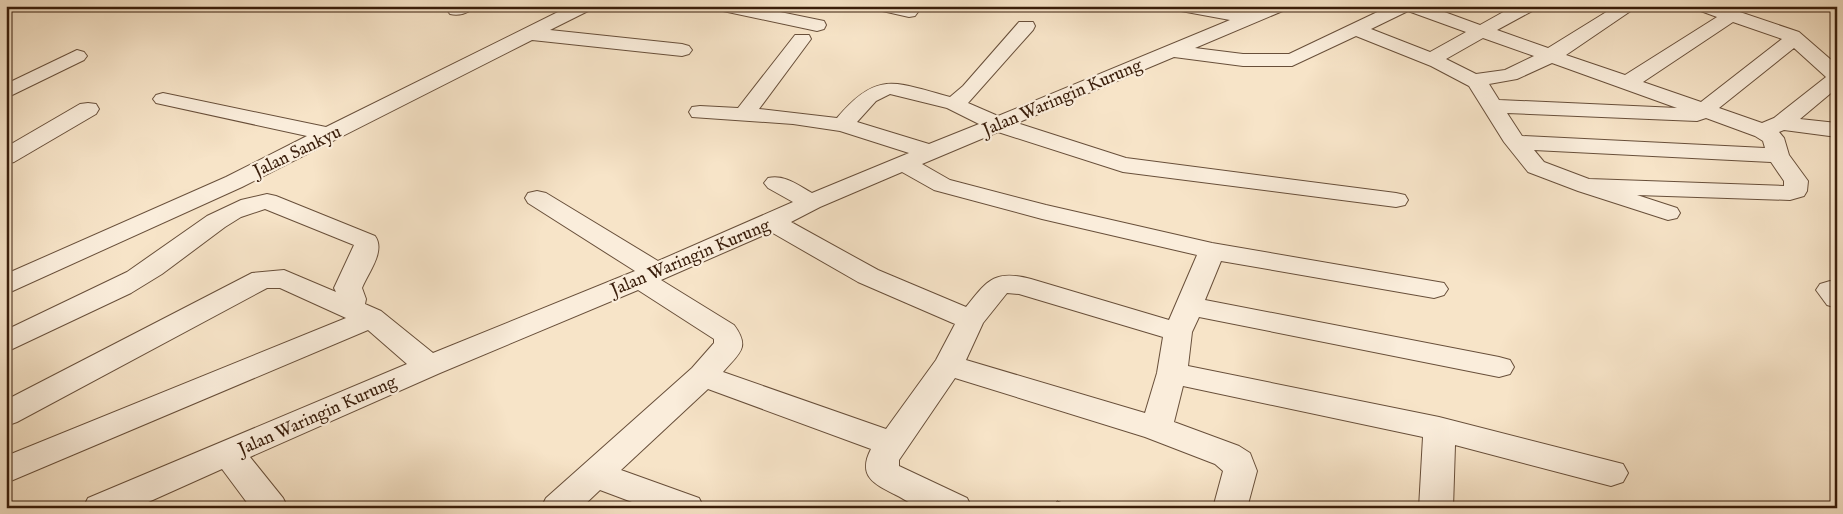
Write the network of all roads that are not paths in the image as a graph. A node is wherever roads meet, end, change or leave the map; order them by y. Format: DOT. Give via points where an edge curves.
graph roads {
  1 [pos="584,6"];
  2 [pos="723,6"];
  3 [pos="884,6"];
  4 [pos="1182,6"];
  5 [pos="1279,6"];
  6 [pos="1528,6"];
  7 [pos="1629,6"];
  8 [pos="1704,6"];
  9 [pos="1404,7"];
  10 [pos="909,12"];
  11 [pos="1732,14"];
  12 [pos="1250,18"];
  13 [pos="817,25"];
  14 [pos="1026,26"];
  15 [pos="1357,30"];
  16 [pos="1484,32"];
  17 [pos="531,34"];
  18 [pos="1795,38"];
  19 [pos="802,39"];
  20 [pos="1335,41"];
  21 [pos="1399,46"];
  22 [pos="682,50"];
  23 [pos="1172,51"];
  24 [pos="77,56"];
  25 [pos="1550,56"];
  26 [pos="1431,59"];
  27 [pos="1510,75"];
  28 [pos="1837,77"];
  29 [pos="1475,80"];
  30 [pos="1619,80"];
  31 [pos="6,92"];
  32 [pos="163,99"];
  33 [pos="954,104"];
  34 [pos="1491,106"];
  35 [pos="88,109"];
  36 [pos="1705,109"];
  37 [pos="700,112"];
  38 [pos="745,114"];
  39 [pos="1725,116"];
  40 [pos="997,124"];
  41 [pos="843,125"];
  42 [pos="1772,127"];
  43 [pos="1837,130"];
  44 [pos="330,135"];
  45 [pos="1515,142"];
  46 [pos="930,152"];
  47 [pos="1778,156"];
  48 [pos="6,157"];
  49 [pos="904,164"];
  50 [pos="776,184"];
  51 [pos="1586,186"];
  52 [pos="537,198"];
  53 [pos="1396,200"];
  54 [pos="811,202"];
  55 [pos="1668,213"];
  56 [pos="772,222"];
  57 [pos="1212,251"];
  58 [pos="647,275"];
  59 [pos="6,285"];
  60 [pos="1434,290"];
  61 [pos="1190,306"];
  62 [pos="360,313"];
  63 [pos="971,320"];
  64 [pos="1178,332"];
  65 [pos="6,342"];
  66 [pos="948,365"];
  67 [pos="429,366"];
  68 [pos="1499,368"];
  69 [pos="1172,373"];
  70 [pos="703,376"];
  71 [pos="6,414"];
  72 [pos="1156,428"];
  73 [pos="1439,429"];
  74 [pos="893,444"];
  75 [pos="228,453"];
  76 [pos="6,470"];
  77 [pos="1611,473"];
  78 [pos="595,474"];
  79 [pos="261,505"];
  80 [pos="100,508"];
  81 [pos="558,508"];
  82 [pos="687,508"];
  83 [pos="954,508"];
  84 [pos="1230,508"];
  85 [pos="1436,508"];
  1 -- 17 [label="street, Jalan Sankyu"];
  2 -- 13 [label="street"];
  3 -- 10 [label="street"];
  4 -- 12 [label="street"];
  5 -- 12 [label="street, Jalan Waringin Kurung"];
  6 -- 16 [label="street"];
  7 -- 25 [label="street"];
  8 -- 11 [label="street"];
  9 -- 15 [label="street"];
  9 -- 16 [label="street"];
  11 -- 18 [label="street"];
  11 -- 30 [label="street"];
  12 -- 23 [label="street, Jalan Waringin Kurung"];
  14 -- 33 [label="street"];
  15 -- 20 [label="street"];
  15 -- 21 [label="street"];
  16 -- 25 [label="street"];
  16 -- 26 [label="street"];
  17 -- 22 [label="street"];
  17 -- 44 [label="street, Jalan Sankyu"];
  18 -- 28 [label="street"];
  18 -- 36 [label="street"];
  19 -- 38 [label="street"];
  20 -- 21 [label="street"];
  20 -- 23 [label="street" via="1300,58 1281,62"];
  21 -- 26 [label="street"];
  23 -- 40 [label="street, Jalan Waringin Kurung"];
  24 -- 31 [label="street"];
  25 -- 27 [label="street"];
  25 -- 30 [label="street"];
  26 -- 29 [label="street"];
  27 -- 29 [label="street"];
  27 -- 30 [label="street"];
  28 -- 42 [label="street"];
  29 -- 34 [label="street"];
  30 -- 36 [label="street"];
  32 -- 44 [label="street"];
  33 -- 40 [label="street"];
  33 -- 41 [label="street" via="926,95 883,89 860,103"];
  34 -- 39 [label="street"];
  34 -- 45 [label="street"];
  35 -- 48 [label="street"];
  36 -- 39 [label="street"];
  37 -- 38 [label="street"];
  38 -- 41 [label="street"];
  39 -- 42 [label="street"];
  40 -- 46 [label="street, Jalan Waringin Kurung"];
  40 -- 53 [label="street" via="1123,165"];
  41 -- 46 [label="street"];
  42 -- 43 [label="street"];
  42 -- 47 [label="street"];
  44 -- 59 [label="street, Jalan Sankyu"];
  45 -- 47 [label="street"];
  45 -- 51 [label="street" via="1536,167"];
  46 -- 49 [label="street, Jalan Waringin Kurung"];
  47 -- 51 [label="street" via="1796,181 1794,193"];
  49 -- 54 [label="street, Jalan Waringin Kurung"];
  49 -- 57 [label="street" via="950,187"];
  50 -- 54 [label="street"];
  51 -- 55 [label="street"];
  52 -- 58 [label="street"];
  54 -- 56 [label="street, Jalan Waringin Kurung"];
  56 -- 58 [label="street, Jalan Waringin Kurung"];
  56 -- 63 [label="street" via="868,276"];
  57 -- 60 [label="street"];
  57 -- 61 [label="street"];
  58 -- 67 [label="street, Jalan Waringin Kurung"];
  58 -- 70 [label="street" via="728,336 727,347"];
  61 -- 64 [label="street"];
  61 -- 68 [label="street"];
  62 -- 65 [label="street" via="348,288 367,250 366,241 267,201 233,212 138,277"];
  62 -- 67 [label="street"];
  62 -- 71 [label="street" via="284,279 262,279"];
  62 -- 76 [label="street"];
  63 -- 64 [label="street" via="997,287 1009,284"];
  63 -- 66 [label="street"];
  64 -- 69 [label="street"];
  66 -- 72 [label="street"];
  66 -- 74 [label="street"];
  67 -- 75 [label="street, Jalan Waringin Kurung"];
  69 -- 72 [label="street"];
  69 -- 73 [label="street"];
  70 -- 74 [label="street"];
  70 -- 78 [label="street"];
  72 -- 84 [label="street" via="1238,462 1240,471"];
  73 -- 77 [label="street"];
  73 -- 85 [label="street"];
  74 -- 83 [label="street" via="883,458 882,470 888,476"];
  75 -- 79 [label="street"];
  75 -- 80 [label="street, Jalan Waringin Kurung"];
  78 -- 81 [label="street"];
  78 -- 82 [label="street"];
}
